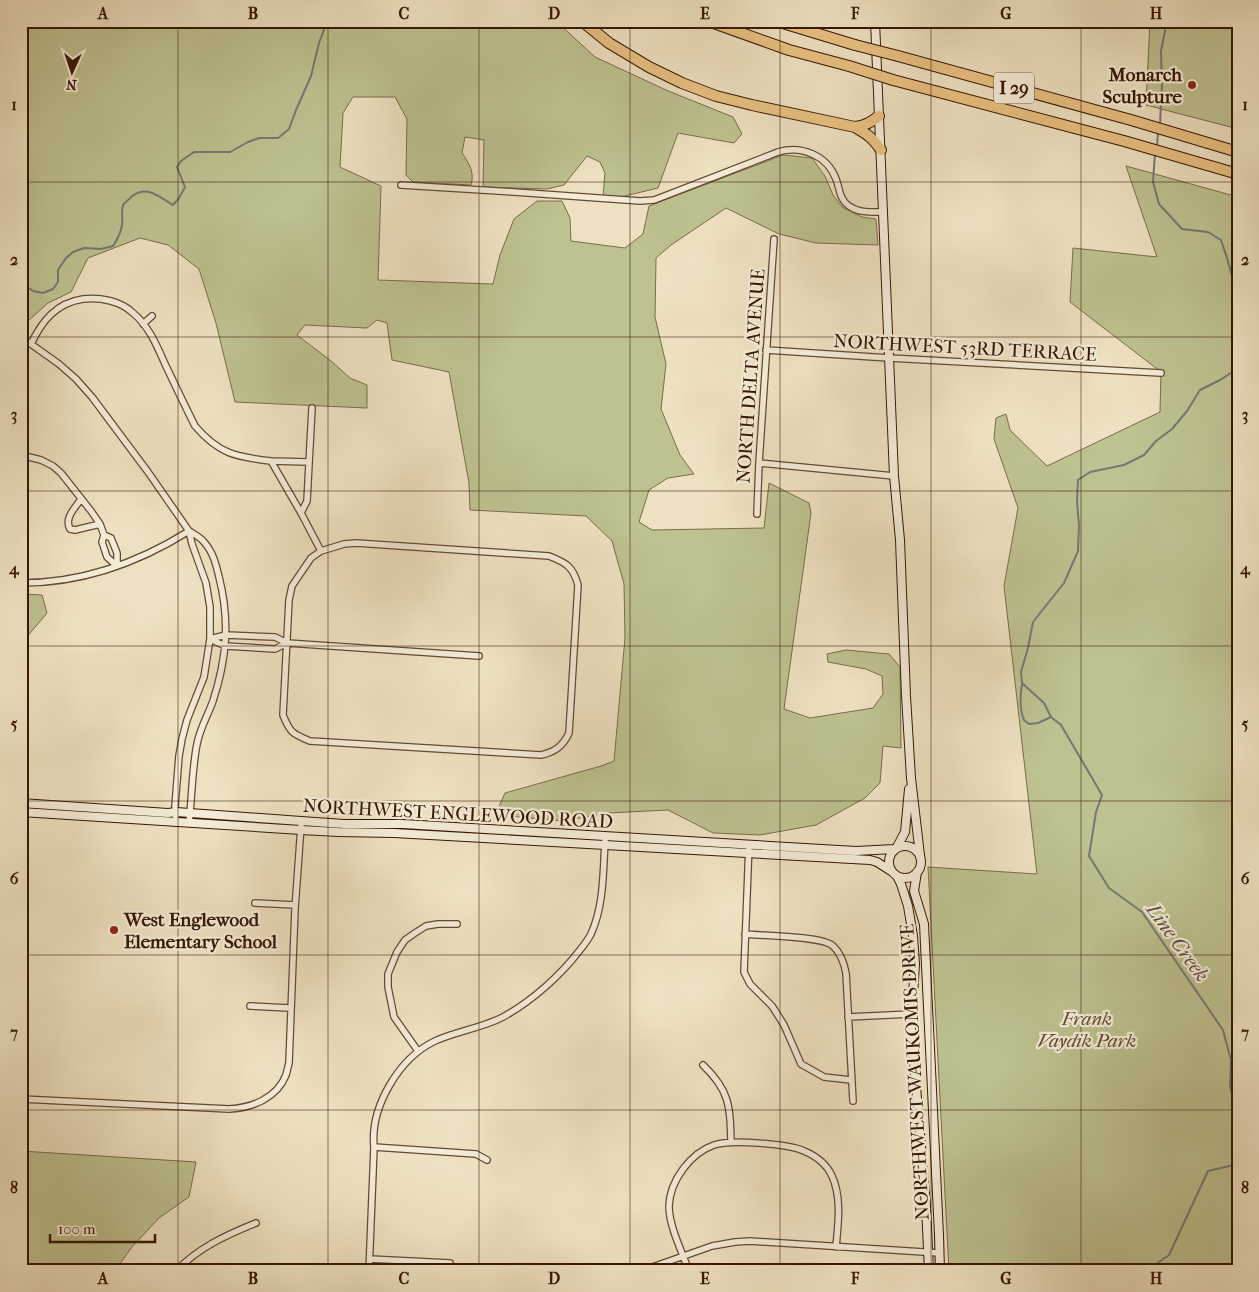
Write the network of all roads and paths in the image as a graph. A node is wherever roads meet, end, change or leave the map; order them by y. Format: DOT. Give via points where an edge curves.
graph roads {
  1 [pos="582,21"];
  2 [pos="708,21"];
  3 [pos="776,21"];
  4 [pos="874,21"];
  5 [pos="879,116"];
  6 [pos="855,127"];
  7 [pos="880,150"];
  8 [pos="1238,152"];
  9 [pos="1238,174"];
  10 [pos="401,186"];
  11 [pos="883,212"];
  12 [pos="774,239"];
  13 [pos="152,316"];
  14 [pos="143,324"];
  15 [pos="21,337"];
  16 [pos="31,344"];
  17 [pos="766,350"];
  18 [pos="889,358"];
  19 [pos="1161,373"];
  20 [pos="312,408"];
  21 [pos="21,455"];
  22 [pos="271,461"];
  23 [pos="308,462"];
  24 [pos="759,463"];
  25 [pos="894,476"];
  26 [pos="81,499"];
  27 [pos="302,513"];
  28 [pos="757,514"];
  29 [pos="100,524"];
  30 [pos="188,531"];
  31 [pos="104,535"];
  32 [pos="322,551"];
  33 [pos="117,566"];
  34 [pos="21,584"];
  35 [pos="226,635"];
  36 [pos="257,636"];
  37 [pos="210,639"];
  38 [pos="287,643"];
  39 [pos="225,646"];
  40 [pos="257,648"];
  41 [pos="480,656"];
  42 [pos="911,778"];
  43 [pos="21,804"];
  44 [pos="21,812"];
  45 [pos="176,812"];
  46 [pos="190,813"];
  47 [pos="301,821"];
  48 [pos="176,823"];
  49 [pos="189,823"];
  50 [pos="301,830"];
  51 [pos="605,841"];
  52 [pos="749,844"];
  53 [pos="895,848"];
  54 [pos="748,853"];
  55 [pos="920,854"];
  56 [pos="917,872"];
  57 [pos="894,873"];
  58 [pos="255,903"];
  59 [pos="296,905"];
  60 [pos="457,924"];
  61 [pos="745,934"];
  62 [pos="250,1006"];
  63 [pos="290,1008"];
  64 [pos="911,1014"];
  65 [pos="848,1017"];
  66 [pos="418,1051"];
  67 [pos="703,1065"];
  68 [pos="852,1080"];
  69 [pos="21,1099"];
  70 [pos="853,1101"];
  71 [pos="731,1142"];
  72 [pos="374,1147"];
  73 [pos="487,1160"];
  74 [pos="256,1223"];
  75 [pos="836,1247"];
  76 [pos="928,1253"];
  77 [pos="940,1253"];
  78 [pos="684,1256"];
  79 [pos="370,1259"];
  80 [pos="450,1263"];
  81 [pos="176,1271"];
  82 [pos="369,1271"];
  83 [pos="641,1271"];
  84 [pos="689,1271"];
  85 [pos="928,1271"];
  86 [pos="940,1271"];
  1 -- 6 [label="highway" via="649,67 682,83 743,103"];
  2 -- 9 [label="highway, I 29, bridge" via="789,50"];
  3 -- 8 [label="highway, I 29, bridge"];
  4 -- 5 [label="main road"];
  5 -- 6 [label="highway" via="871,123"];
  5 -- 7 [label="main road"];
  6 -- 7 [label="highway" via="869,135"];
  7 -- 11 [label="main road"];
  10 -- 11 [label="street" via="640,202 654,200 778,152 800,150 816,155 828,166 840,196 850,207"];
  11 -- 18 [label="main road"];
  12 -- 17 [label="street, NORTH DELTA AVENUE"];
  13 -- 14 [label="street"];
  14 -- 16 [label="street" via="133,312 119,304 104,299 76,300 49,316"];
  14 -- 22 [label="street" via="151,334 195,426 205,438 233,455"];
  15 -- 16 [label="street"];
  16 -- 30 [label="street" via="70,374 92,397"];
  17 -- 18 [label="street, NORTHWEST 53RD TERRACE"];
  17 -- 24 [label="street, NORTH DELTA AVENUE"];
  18 -- 19 [label="street, NORTHWEST 53RD TERRACE"];
  18 -- 25 [label="main road"];
  20 -- 23 [label="street"];
  21 -- 26 [label="street" via="53,466"];
  22 -- 23 [label="street"];
  22 -- 27 [label="street"];
  23 -- 27 [label="street" via="307,501"];
  24 -- 25 [label="street"];
  24 -- 28 [label="street, NORTH DELTA AVENUE"];
  25 -- 42 [label="main road"];
  26 -- 29 [label="street"];
  26 -- 29 [label="street" via="68,519 70,529"];
  27 -- 32 [label="street"];
  29 -- 31 [label="street"];
  30 -- 33 [label="street" via="143,556"];
  30 -- 35 [label="street" via="202,540 215,560 224,597"];
  30 -- 37 [label="street" via="206,583"];
  31 -- 33 [label="street" via="102,542 107,557"];
  31 -- 33 [label="street" via="111,538 117,553"];
  32 -- 38 [label="street" via="311,558 292,586"];
  32 -- 38 [label="street" via="356,543 549,556 563,561 570,567 578,585 569,733 560,747 541,755 310,741 293,734 283,716"];
  33 -- 34 [label="street" via="54,582"];
  35 -- 36 [label="street"];
  35 -- 37 [label="street"];
  35 -- 39 [label="street"];
  36 -- 38 [label="street" via="275,637"];
  36 -- 40 [label="street"];
  37 -- 39 [label="street"];
  37 -- 45 [label="street" via="204,677 182,738"];
  38 -- 40 [label="street" via="275,649"];
  38 -- 41 [label="street"];
  39 -- 40 [label="street"];
  39 -- 46 [label="street" via="214,696 197,743"];
  42 -- 53 [label="main road" via="905,832"];
  42 -- 55 [label="main road"];
  43 -- 45 [label="main road, NORTHWEST ENGLEWOOD ROAD"];
  44 -- 48 [label="main road, NORTHWEST ENGLEWOOD ROAD"];
  45 -- 46 [label="main road, NORTHWEST ENGLEWOOD ROAD"];
  45 -- 48 [label="street"];
  46 -- 47 [label="main road, NORTHWEST ENGLEWOOD ROAD"];
  46 -- 49 [label="street"];
  47 -- 50 [label="street"];
  47 -- 51 [label="main road, NORTHWEST ENGLEWOOD ROAD" via="403,824"];
  48 -- 49 [label="main road, NORTHWEST ENGLEWOOD ROAD"];
  49 -- 50 [label="main road, NORTHWEST ENGLEWOOD ROAD"];
  50 -- 51 [label="main road, NORTHWEST ENGLEWOOD ROAD"];
  50 -- 59 [label="street"];
  51 -- 52 [label="main road, NORTHWEST ENGLEWOOD ROAD"];
  51 -- 54 [label="main road, NORTHWEST ENGLEWOOD ROAD"];
  51 -- 66 [label="street" via="599,912 590,936 574,958 538,994 504,1016"];
  52 -- 53 [label="main road, NORTHWEST ENGLEWOOD ROAD" via="856,851"];
  52 -- 54 [label="street"];
  53 -- 55 [label="main road" via="908,845"];
  53 -- 57 [label="main road" via="888,860"];
  54 -- 57 [label="main road, NORTHWEST ENGLEWOOD ROAD" via="870,860"];
  54 -- 61 [label="street"];
  55 -- 56 [label="main road" via="921,866"];
  56 -- 57 [label="main road" via="908,878"];
  56 -- 77 [label="main road, NORTHWEST WAUKOMIS DRIVE" via="914,891 924,924"];
  57 -- 64 [label="main road, NORTHWEST WAUKOMIS DRIVE" via="901,884 911,919 915,964"];
  58 -- 59 [label="street"];
  59 -- 63 [label="street"];
  60 -- 66 [label="street" via="426,926 415,932 397,952 388,974 394,1017"];
  61 -- 65 [label="street" via="817,939 836,948 846,973"];
  61 -- 68 [label="street" via="744,972 784,1025 801,1064 824,1077"];
  62 -- 63 [label="street"];
  63 -- 69 [label="street" via="286,1075 272,1094 252,1106 229,1109"];
  64 -- 65 [label="street"];
  64 -- 76 [label="main road, NORTHWEST WAUKOMIS DRIVE"];
  65 -- 68 [label="street"];
  66 -- 72 [label="street" via="391,1082 377,1116"];
  67 -- 71 [label="street" via="715,1076 727,1098"];
  68 -- 70 [label="street"];
  71 -- 75 [label="street" via="795,1148 821,1161 832,1176 839,1202"];
  71 -- 78 [label="street" via="714,1145 697,1155 683,1168 674,1186 670,1215"];
  72 -- 73 [label="street" via="476,1154"];
  72 -- 79 [label="street"];
  74 -- 81 [label="street" via="205,1247"];
  75 -- 76 [label="street"];
  75 -- 78 [label="street" via="750,1241 712,1246"];
  76 -- 77 [label="street"];
  76 -- 85 [label="main road, NORTHWEST WAUKOMIS DRIVE"];
  77 -- 86 [label="main road, NORTHWEST WAUKOMIS DRIVE"];
  78 -- 83 [label="street"];
  78 -- 84 [label="street"];
  79 -- 80 [label="street"];
  79 -- 82 [label="street"];
}
